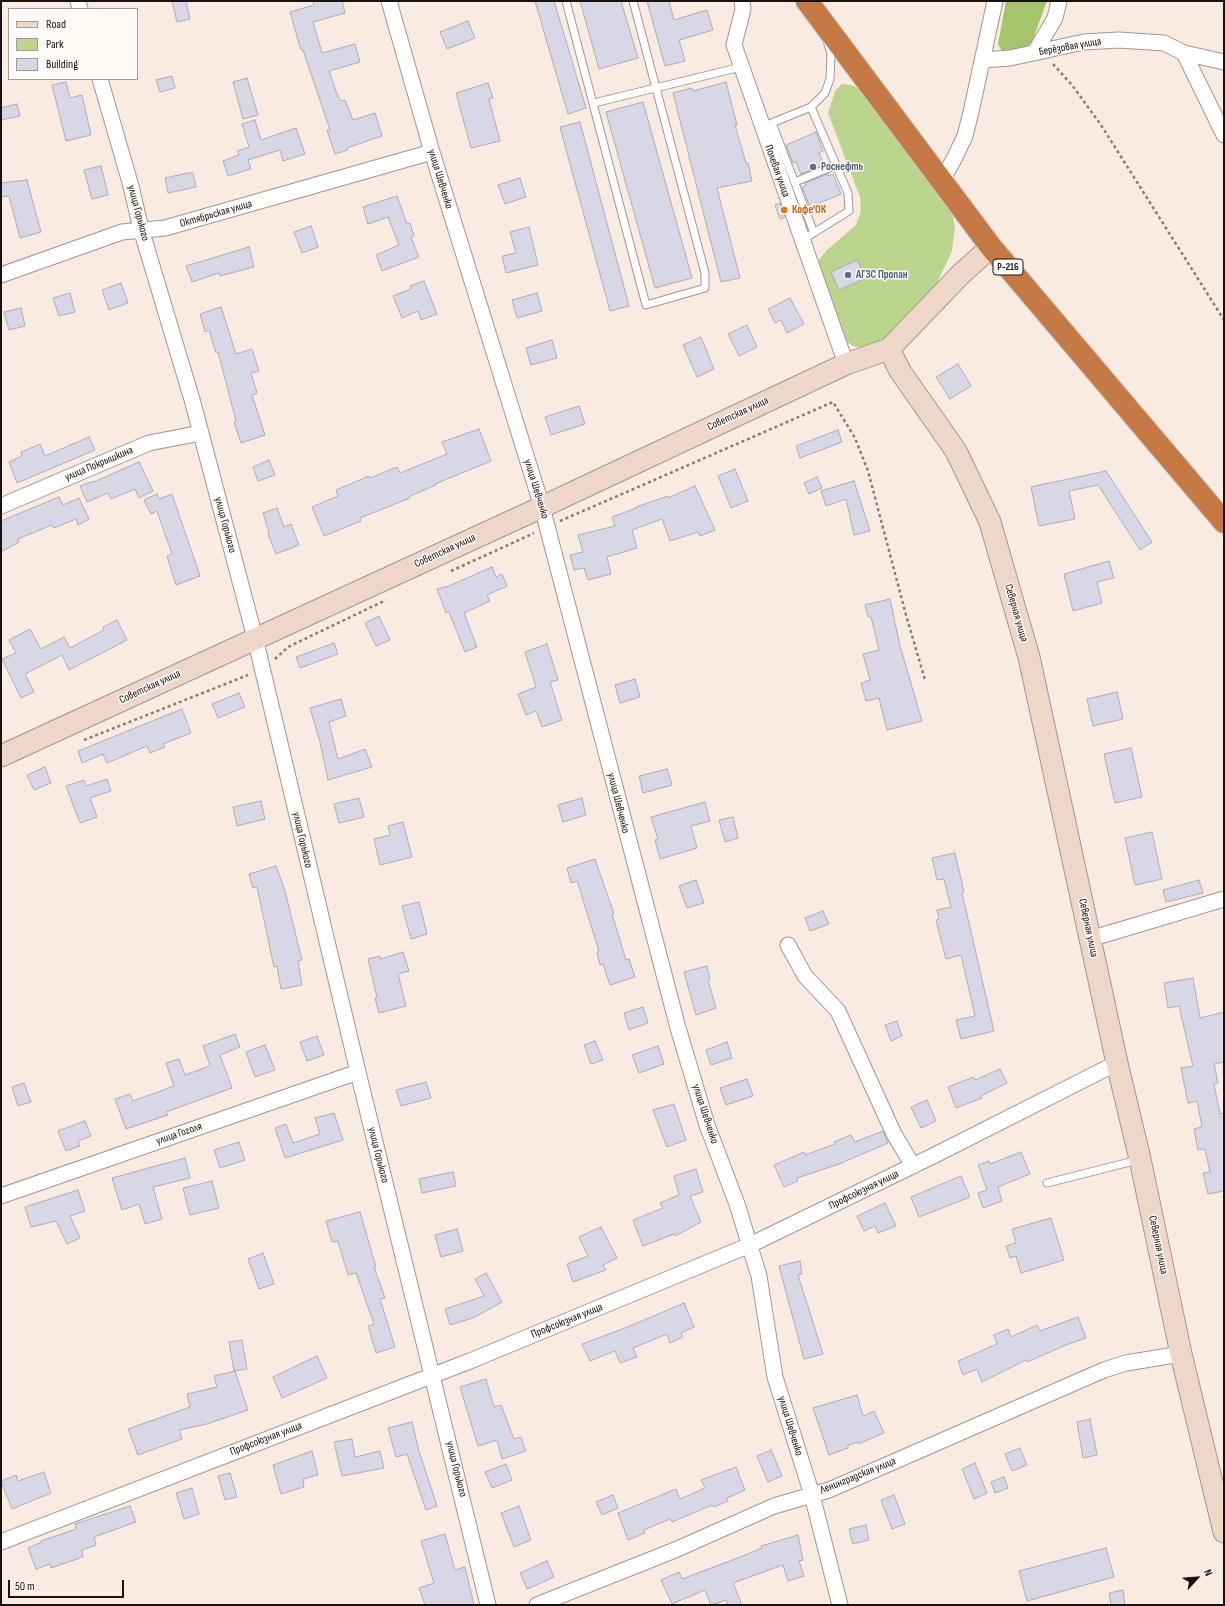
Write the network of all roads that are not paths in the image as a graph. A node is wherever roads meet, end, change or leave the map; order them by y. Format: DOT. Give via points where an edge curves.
graph roads {
  1 [pos="389,1"];
  2 [pos="566,1"];
  3 [pos="633,1"];
  4 [pos="742,1"];
  5 [pos="807,1"];
  6 [pos="995,1"];
  7 [pos="1059,1"];
  8 [pos="820,19"];
  9 [pos="1035,52"];
  10 [pos="1184,54"];
  11 [pos="982,60"];
  12 [pos="1224,62"];
  13 [pos="741,68"];
  14 [pos="100,80"];
  15 [pos="657,87"];
  16 [pos="594,103"];
  17 [pos="811,107"];
  18 [pos="767,125"];
  19 [pos="1224,135"];
  20 [pos="432,152"];
  21 [pos="836,165"];
  22 [pos="795,182"];
  23 [pos="941,182"];
  24 [pos="141,229"];
  25 [pos="808,236"];
  26 [pos="991,247"];
  27 [pos="1,275"];
  28 [pos="889,349"];
  29 [pos="846,364"];
  30 [pos="201,433"];
  31 [pos="1,506"];
  32 [pos="542,507"];
  33 [pos="1224,522"];
  34 [pos="255,638"];
  35 [pos="1,756"];
  36 [pos="1224,899"];
  37 [pos="1090,938"];
  38 [pos="788,945"];
  39 [pos="1117,1063"];
  40 [pos="358,1072"];
  41 [pos="1140,1159"];
  42 [pos="913,1166"];
  43 [pos="1047,1183"];
  44 [pos="1,1196"];
  45 [pos="750,1246"];
  46 [pos="1181,1354"];
  47 [pos="432,1375"];
  48 [pos="812,1495"];
  49 [pos="1224,1532"];
  50 [pos="1,1542"];
  51 [pos="488,1605"];
  52 [pos="537,1605"];
  53 [pos="840,1605"];
  1 -- 20 [label="street, улица Шевченко"];
  2 -- 16 [label="lane"];
  3 -- 15 [label="lane"];
  4 -- 13 [label="street, Полевая улица" via="743,9 734,45"];
  5 -- 8 [label="highway, Р-216"];
  6 -- 11 [label="street"];
  7 -- 9 [label="street" via="1055,18"];
  8 -- 17 [label="lane" via="831,54 830,79 825,93"];
  8 -- 23 [label="highway, Р-216"];
  9 -- 10 [label="street, Берёзовая улица" via="1084,42 1119,40 1164,43"];
  9 -- 11 [label="street, Берёзовая улица" via="1010,58"];
  10 -- 12 [label="street, Берёзовая улица"];
  10 -- 19 [label="street"];
  11 -- 23 [label="street" via="965,136"];
  13 -- 15 [label="lane"];
  13 -- 18 [label="street, Полевая улица"];
  14 -- 24 [label="street, улица Горького"];
  15 -- 16 [label="lane"];
  15 -- 16 [label="lane" via="705,273 705,288 646,305"];
  17 -- 18 [label="lane"];
  17 -- 21 [label="lane"];
  18 -- 22 [label="lane"];
  18 -- 25 [label="street, Полевая улица"];
  20 -- 24 [label="street, Октябрьская улица" via="165,228"];
  20 -- 32 [label="street, улица Шевченко"];
  21 -- 22 [label="lane"];
  21 -- 25 [label="lane" via="848,193 849,211"];
  22 -- 25 [label="lane"];
  23 -- 26 [label="highway, Р-216"];
  24 -- 27 [label="street, Октябрьская улица" via="122,232"];
  24 -- 30 [label="street, улица Горького"];
  25 -- 29 [label="street, Полевая улица"];
  26 -- 28 [label="street" via="961,274"];
  26 -- 33 [label="highway, Р-216"];
  28 -- 29 [label="street, Советская улица"];
  28 -- 37 [label="street, Северная улица" via="900,371 956,451 990,522 1029,657"];
  29 -- 32 [label="street, Советская улица"];
  30 -- 31 [label="street, улица Покрышкина" via="149,443"];
  30 -- 34 [label="street, улица Горького"];
  32 -- 34 [label="street, Советская улица"];
  32 -- 45 [label="street, улица Шевченко" via="678,1028 707,1125"];
  34 -- 35 [label="street, Советская улица"];
  34 -- 40 [label="street, улица Горького"];
  36 -- 37 [label="street"];
  37 -- 39 [label="street, Северная улица"];
  38 -- 42 [label="street" via="805,976 838,1011 894,1134"];
  39 -- 41 [label="street, Северная улица"];
  39 -- 42 [label="street, Профсоюзная улица"];
  40 -- 44 [label="street, улица Гоголя"];
  40 -- 47 [label="street, улица Горького"];
  41 -- 43 [label="lane"];
  41 -- 46 [label="street, Северная улица"];
  42 -- 45 [label="street, Профсоюзная улица"];
  45 -- 47 [label="street, Профсоюзная улица"];
  45 -- 48 [label="street, улица Шевченко" via="759,1276 775,1377"];
  46 -- 48 [label="street, Ленинградская улица" via="1126,1363 1104,1370 829,1490"];
  46 -- 49 [label="street, Северная улица"];
  47 -- 50 [label="street, Профсоюзная улица"];
  47 -- 51 [label="street, улица Горького"];
  48 -- 52 [label="street, Ленинградская улица" via="774,1506 674,1550"];
  48 -- 53 [label="street, улица Шевченко"];
}
